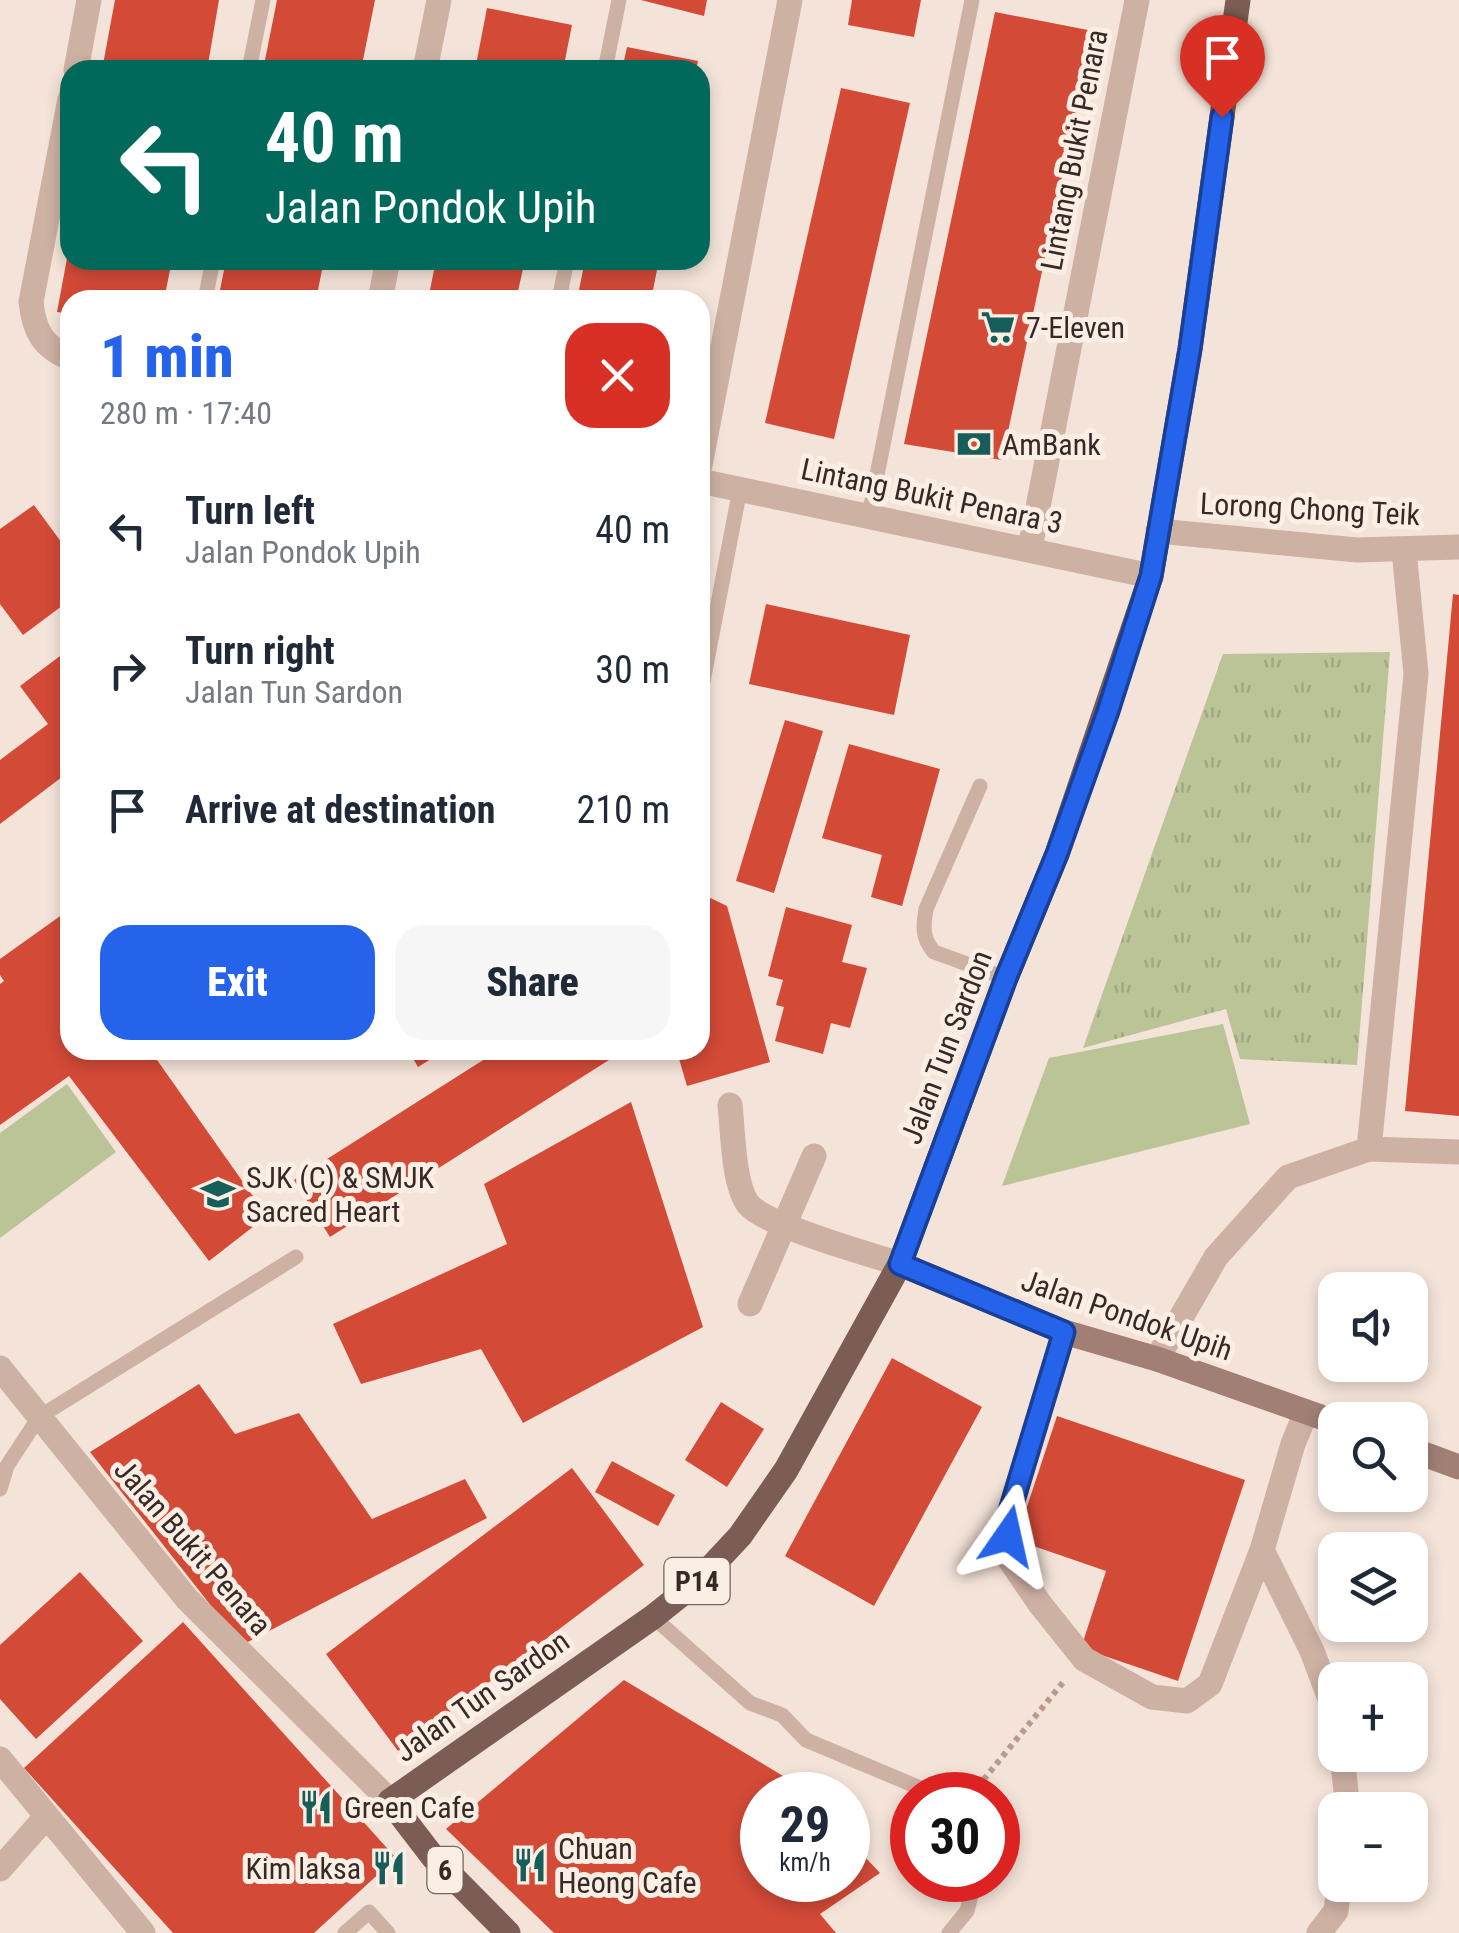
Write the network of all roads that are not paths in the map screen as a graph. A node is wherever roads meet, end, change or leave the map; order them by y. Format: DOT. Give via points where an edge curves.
graph roads {
  1 [pos="89,0"];
  2 [pos="263,0"];
  3 [pos="439,0"];
  4 [pos="619,0"];
  5 [pos="790,0"];
  6 [pos="972,0"];
  7 [pos="1136,0"];
  8 [pos="1238,0"];
  9 [pos="78,60"];
  10 [pos="251,60"];
  11 [pos="427,60"];
  12 [pos="607,60"];
  13 [pos="60,151"];
  14 [pos="60,354"];
  15 [pos="710,413"];
  16 [pos="710,483"];
  17 [pos="740,489"];
  18 [pos="869,515"];
  19 [pos="1158,531"];
  20 [pos="1459,547"];
  21 [pos="1030,548"];
  22 [pos="1404,550"];
  23 [pos="1151,576"];
  24 [pos="710,645"];
  25 [pos="980,786"];
  26 [pos="1006,978"];
  27 [pos="730,1105"];
  28 [pos="1369,1149"];
  29 [pos="1459,1152"];
  30 [pos="814,1156"];
  31 [pos="784,1225"];
  32 [pos="296,1258"];
  33 [pos="900,1264"];
  34 [pos="750,1304"];
  35 [pos="1064,1332"];
  36 [pos="1157,1360"];
  37 [pos="0,1368"];
  38 [pos="1306,1412"];
  39 [pos="1318,1416"];
  40 [pos="40,1417"];
  41 [pos="1428,1456"];
  42 [pos="1459,1467"];
  43 [pos="0,1489"];
  44 [pos="1262,1550"];
  45 [pos="653,1617"];
  46 [pos="1318,1667"];
  47 [pos="0,1759"];
  48 [pos="890,1775"];
  49 [pos="390,1801"];
  50 [pos="46,1817"];
  51 [pos="0,1869"];
  52 [pos="970,1902"];
  53 [pos="1337,1902"];
  54 [pos="143,1933"];
  55 [pos="346,1933"];
  56 [pos="388,1933"];
  57 [pos="508,1933"];
  58 [pos="948,1933"];
  59 [pos="1319,1933"];
  1 -- 9 [label="street"];
  2 -- 10 [label="lane"];
  3 -- 11 [label="street"];
  4 -- 12 [label="lane"];
  5 -- 15 [label="street"];
  6 -- 18 [label="lane"];
  7 -- 21 [label="street, Lintang Bukit Penara"];
  8 -- 19 [label="main road, Jalan Tun Sardon / P14"];
  13 -- 14 [label="street" via="31,302 40,337"];
  16 -- 17 [label="street, Lintang Bukit Penara 3"];
  17 -- 18 [label="street, Lintang Bukit Penara 3"];
  17 -- 24 [label="lane"];
  18 -- 21 [label="street, Lintang Bukit Penara 3"];
  19 -- 22 [label="street, Lorong Chong Teik" via="1310,548"];
  19 -- 23 [label="main road, Jalan Tun Sardon / P14"];
  20 -- 22 [label="street, Lorong Chong Teik"];
  21 -- 23 [label="street, Lintang Bukit Penara 3"];
  22 -- 28 [label="street" via="1416,674"];
  23 -- 26 [label="main road, Jalan Tun Sardon / P14" via="1064,836"];
  25 -- 26 [label="lane" via="922,928 934,952"];
  26 -- 33 [label="main road, Jalan Tun Sardon / P14"];
  27 -- 31 [label="street" via="740,1185 749,1205"];
  28 -- 29 [label="street"];
  28 -- 36 [label="street" via="1288,1176 1216,1256"];
  30 -- 31 [label="street"];
  31 -- 33 [label="street"];
  31 -- 34 [label="street"];
  32 -- 40 [label="lane"];
  33 -- 35 [label="main road, Jalan Pondok Upih"];
  33 -- 45 [label="main road, Jalan Tun Sardon / P14" via="786,1470 740,1536"];
  35 -- 36 [label="main road, Jalan Pondok Upih"];
  35 -- 44 [label="street" via="1009,1514 1008,1557 1084,1659 1152,1696 1187,1702 1210,1684"];
  36 -- 38 [label="main road, Jalan Pondok Upih"];
  37 -- 40 [label="street, Jalan Bukit Penara"];
  38 -- 39 [label="main road, Jalan Pondok Upih"];
  38 -- 44 [label="street"];
  40 -- 43 [label="lane" via="7,1466"];
  40 -- 49 [label="street, Jalan Bukit Penara" via="187,1599"];
  41 -- 42 [label="main road"];
  44 -- 46 [label="street"];
  45 -- 48 [label="lane" via="750,1704 782,1715 806,1740"];
  45 -- 49 [label="main road, Jalan Tun Sardon / P14"];
  47 -- 50 [label="street"];
  49 -- 57 [label="main road, 6" via="432,1857"];
  50 -- 51 [label="street"];
  50 -- 54 [label="street"];
  52 -- 58 [label="lane"];
  53 -- 59 [label="street"];
  55 -- 56 [label="lane" via="369,1912"];
}
